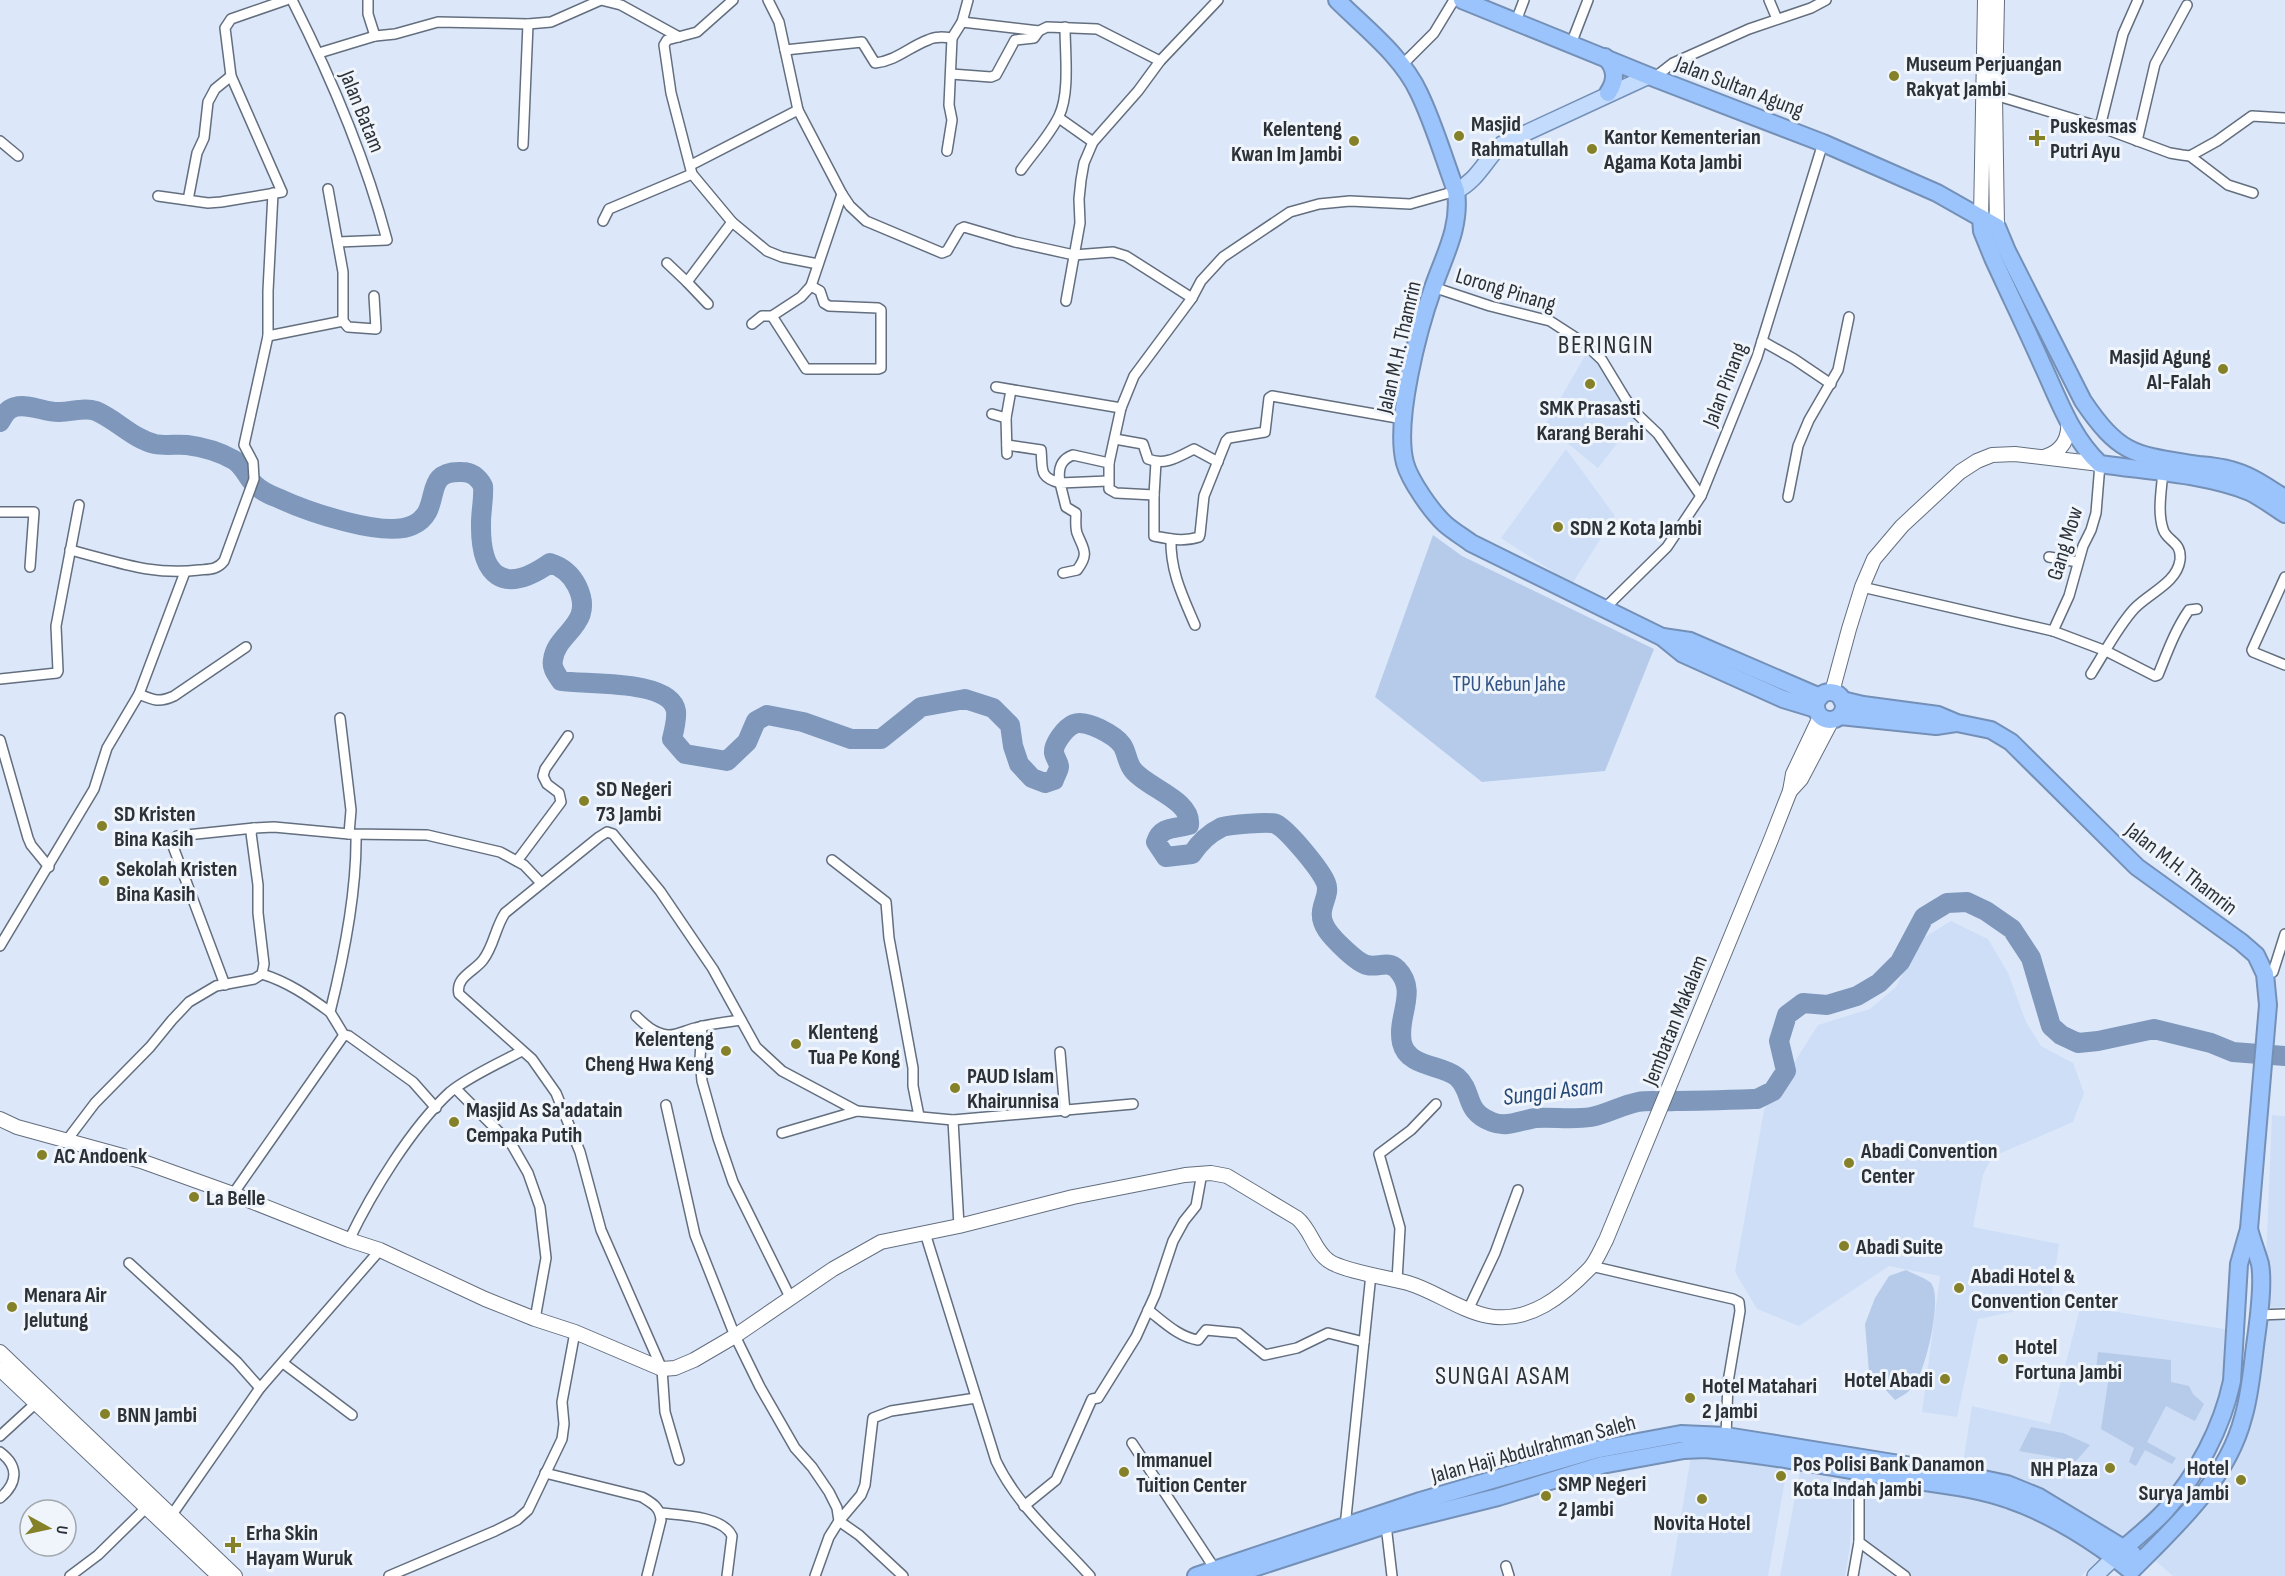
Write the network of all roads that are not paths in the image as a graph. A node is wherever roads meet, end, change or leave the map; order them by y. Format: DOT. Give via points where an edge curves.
graph roads {
  1 [pos="286,0"];
  2 [pos="292,0"];
  3 [pos="368,0"];
  4 [pos="733,0"];
  5 [pos="768,0"];
  6 [pos="968,0"];
  7 [pos="1218,0"];
  8 [pos="1337,0"];
  9 [pos="1454,0"];
  10 [pos="1462,0"];
  11 [pos="1524,0"];
  12 [pos="1588,0"];
  13 [pos="1769,0"];
  14 [pos="1826,0"];
  15 [pos="1985,0"];
  16 [pos="1997,0"];
  17 [pos="2138,0"];
  18 [pos="2187,5"];
  19 [pos="1777,19"];
  20 [pos="1515,21"];
  21 [pos="962,22"];
  22 [pos="528,24"];
  23 [pos="1065,27"];
  24 [pos="1039,31"];
  25 [pos="375,36"];
  26 [pos="679,37"];
  27 [pos="952,38"];
  28 [pos="1571,44"];
  29 [pos="786,50"];
  30 [pos="319,53"];
  31 [pos="1605,57"];
  32 [pos="1160,61"];
  33 [pos="1401,66"];
  34 [pos="951,74"];
  35 [pos="231,76"];
  36 [pos="1652,76"];
  37 [pos="1608,93"];
  38 [pos="1995,94"];
  39 [pos="798,110"];
  40 [pos="1059,118"];
  41 [pos="2285,118"];
  42 [pos="2100,127"];
  43 [pos="0,141"];
  44 [pos="2137,141"];
  45 [pos="1093,142"];
  46 [pos="1823,143"];
  47 [pos="523,145"];
  48 [pos="947,151"];
  49 [pos="18,156"];
  50 [pos="2190,156"];
  51 [pos="691,170"];
  52 [pos="1021,170"];
  53 [pos="328,189"];
  54 [pos="1456,192"];
  55 [pos="273,193"];
  56 [pos="2253,193"];
  57 [pos="842,194"];
  58 [pos="158,196"];
  59 [pos="188,200"];
  60 [pos="1981,218"];
  61 [pos="603,221"];
  62 [pos="732,222"];
  63 [pos="1997,227"];
  64 [pos="338,242"];
  65 [pos="1074,255"];
  66 [pos="667,263"];
  67 [pos="818,264"];
  68 [pos="687,282"];
  69 [pos="811,286"];
  70 [pos="1433,287"];
  71 [pos="374,296"];
  72 [pos="1192,298"];
  73 [pos="1066,301"];
  74 [pos="708,304"];
  75 [pos="772,316"];
  76 [pos="1849,317"];
  77 [pos="343,321"];
  78 [pos="752,324"];
  79 [pos="268,336"];
  80 [pos="1762,341"];
  81 [pos="1831,384"];
  82 [pos="996,387"];
  83 [pos="1011,390"];
  84 [pos="1121,408"];
  85 [pos="992,414"];
  86 [pos="1006,418"];
  87 [pos="1402,419"];
  88 [pos="2067,419"];
  89 [pos="1115,439"];
  90 [pos="2042,457"];
  91 [pos="2135,461"];
  92 [pos="1156,462"];
  93 [pos="1218,462"];
  94 [pos="1109,463"];
  95 [pos="2100,464"];
  96 [pos="2164,466"];
  97 [pos="1108,481"];
  98 [pos="1060,483"];
  99 [pos="1154,495"];
  100 [pos="1701,496"];
  101 [pos="1788,497"];
  102 [pos="2285,498"];
  103 [pos="79,505"];
  104 [pos="0,512"];
  105 [pos="2285,514"];
  106 [pos="1171,539"];
  107 [pos="70,550"];
  108 [pos="2049,557"];
  109 [pos="2078,562"];
  110 [pos="30,567"];
  111 [pos="185,572"];
  112 [pos="1063,573"];
  113 [pos="2285,577"];
  114 [pos="1862,587"];
  115 [pos="1605,608"];
  116 [pos="2197,609"];
  117 [pos="1195,625"];
  118 [pos="2053,631"];
  119 [pos="246,647"];
  120 [pos="2106,651"];
  121 [pos="2285,666"];
  122 [pos="2091,674"];
  123 [pos="0,679"];
  124 [pos="139,694"];
  125 [pos="1829,707"];
  126 [pos="340,718"];
  127 [pos="568,736"];
  128 [pos="0,740"];
  129 [pos="254,828"];
  130 [pos="353,835"];
  131 [pos="832,860"];
  132 [pos="518,861"];
  133 [pos="49,867"];
  134 [pos="541,883"];
  135 [pos="2285,934"];
  136 [pos="0,946"];
  137 [pos="2285,971"];
  138 [pos="2269,973"];
  139 [pos="262,974"];
  140 [pos="225,985"];
  141 [pos="330,1012"];
  142 [pos="636,1016"];
  143 [pos="741,1020"];
  144 [pos="702,1026"];
  145 [pos="344,1035"];
  146 [pos="522,1051"];
  147 [pos="1060,1052"];
  148 [pos="456,1089"];
  149 [pos="1133,1104"];
  150 [pos="1436,1104"];
  151 [pos="666,1105"];
  152 [pos="436,1108"];
  153 [pos="857,1111"];
  154 [pos="1065,1112"];
  155 [pos="920,1116"];
  156 [pos="0,1119"];
  157 [pos="953,1120"];
  158 [pos="782,1133"];
  159 [pos="67,1140"];
  160 [pos="1202,1173"];
  161 [pos="1518,1190"];
  162 [pos="234,1194"];
  163 [pos="959,1226"];
  164 [pos="2249,1229"];
  165 [pos="925,1233"];
  166 [pos="349,1240"];
  167 [pos="380,1250"];
  168 [pos="129,1263"];
  169 [pos="1592,1266"];
  170 [pos="1371,1274"];
  171 [pos="1396,1281"];
  172 [pos="790,1297"];
  173 [pos="1148,1310"];
  174 [pos="1468,1310"];
  175 [pos="2285,1314"];
  176 [pos="2259,1316"];
  177 [pos="535,1319"];
  178 [pos="575,1332"];
  179 [pos="735,1336"];
  180 [pos="1364,1342"];
  181 [pos="0,1352"];
  182 [pos="283,1363"];
  183 [pos="0,1369"];
  184 [pos="662,1369"];
  185 [pos="260,1388"];
  186 [pos="976,1398"];
  187 [pos="36,1403"];
  188 [pos="352,1415"];
  189 [pos="0,1436"];
  190 [pos="1726,1436"];
  191 [pos="1132,1443"];
  192 [pos="0,1452"];
  193 [pos="679,1460"];
  194 [pos="1859,1471"];
  195 [pos="545,1473"];
  196 [pos="0,1498"];
  197 [pos="151,1504"];
  198 [pos="1024,1506"];
  199 [pos="661,1513"];
  200 [pos="168,1521"];
  201 [pos="839,1521"];
  202 [pos="1386,1525"];
  203 [pos="1345,1527"];
  204 [pos="1859,1542"];
  205 [pos="2120,1553"];
  206 [pos="1506,1566"];
  207 [pos="2133,1569"];
  208 [pos="1222,1572"];
  209 [pos="74,1575"];
  210 [pos="219,1576"];
  211 [pos="236,1576"];
  212 [pos="388,1576"];
  213 [pos="647,1576"];
  214 [pos="728,1576"];
  215 [pos="815,1576"];
  216 [pos="903,1576"];
  217 [pos="1090,1576"];
  218 [pos="1196,1576"];
  219 [pos="1392,1576"];
  220 [pos="1509,1576"];
  221 [pos="1853,1576"];
  222 [pos="1905,1576"];
  223 [pos="2095,1576"];
  1 -- 35 [label="street" via="226,24"];
  2 -- 30 [label="street, Jalan Batam"];
  3 -- 25 [label="street"];
  4 -- 26 [label="street" via="697,32"];
  5 -- 29 [label="street"];
  6 -- 21 [label="street"];
  7 -- 32 [label="street"];
  8 -- 33 [label="highway, Jalan M.H. Thamrin"];
  9 -- 33 [label="street" via="1434,33"];
  10 -- 20 [label="highway, Jalan Sultan Agung"];
  11 -- 20 [label="street"];
  12 -- 28 [label="street"];
  13 -- 19 [label="street"];
  14 -- 19 [label="street"];
  15 -- 60 [label="street"];
  16 -- 38 [label="street"];
  17 -- 42 [label="street" via="2122,34"];
  18 -- 44 [label="street" via="2156,64"];
  19 -- 36 [label="street" via="1673,63"];
  20 -- 28 [label="highway, Jalan Sultan Agung"];
  21 -- 24 [label="street"];
  21 -- 27 [label="street"];
  22 -- 25 [label="street" via="438,22"];
  22 -- 26 [label="street" via="558,20 601,0 621,5"];
  22 -- 47 [label="street"];
  23 -- 24 [label="street"];
  23 -- 32 [label="street" via="1097,29"];
  23 -- 40 [label="street" via="1065,96"];
  24 -- 34 [label="street" via="1034,38 1012,43 996,75"];
  25 -- 30 [label="street"];
  26 -- 51 [label="street" via="664,45 671,93"];
  27 -- 29 [label="street" via="936,37 874,63 860,42"];
  27 -- 34 [label="street"];
  28 -- 31 [label="highway, Jalan Sultan Agung"];
  29 -- 39 [label="street"];
  30 -- 64 [label="street, Jalan Batam" via="369,177 387,240"];
  31 -- 36 [label="highway, Jalan Sultan Agung"];
  31 -- 37 [label="highway" via="1615,74"];
  32 -- 45 [label="street"];
  33 -- 54 [label="highway, Jalan M.H. Thamrin" via="1419,92"];
  34 -- 48 [label="street" via="952,120"];
  35 -- 55 [label="street" via="282,192"];
  35 -- 59 [label="street" via="215,89 208,102 204,138 197,153"];
  36 -- 37 [label="main road"];
  36 -- 46 [label="highway, Jalan Sultan Agung"];
  37 -- 54 [label="main road" via="1502,144 1478,176"];
  38 -- 42 [label="street"];
  38 -- 63 [label="street"];
  39 -- 51 [label="street"];
  39 -- 57 [label="street"];
  40 -- 45 [label="street"];
  40 -- 52 [label="street"];
  41 -- 50 [label="street" via="2252,116"];
  42 -- 44 [label="street"];
  43 -- 49 [label="street"];
  44 -- 50 [label="street"];
  45 -- 65 [label="street" via="1081,180 1080,223"];
  46 -- 60 [label="highway, Jalan Sultan Agung"];
  46 -- 80 [label="street, Jalan Pinang"];
  50 -- 56 [label="street" via="2228,185"];
  51 -- 61 [label="street" via="609,209"];
  51 -- 62 [label="street"];
  53 -- 64 [label="street"];
  54 -- 70 [label="highway, Jalan M.H. Thamrin" via="1459,208 1455,230"];
  54 -- 72 [label="street" via="1410,204 1350,201 1290,212 1223,257 1201,281"];
  55 -- 59 [label="street" via="221,202"];
  55 -- 79 [label="street"];
  57 -- 65 [label="street" via="866,221 942,253 964,227"];
  57 -- 67 [label="street"];
  58 -- 59 [label="street"];
  60 -- 63 [label="highway, Jalan Sultan Agung"];
  60 -- 88 [label="highway" via="1993,258"];
  62 -- 67 [label="street" via="767,251"];
  62 -- 68 [label="street"];
  63 -- 91 [label="highway" via="2083,401 2098,423"];
  64 -- 77 [label="street" via="343,272"];
  65 -- 72 [label="street" via="1113,252 1126,256"];
  65 -- 73 [label="street"];
  66 -- 68 [label="street"];
  67 -- 69 [label="street"];
  68 -- 74 [label="street"];
  69 -- 75 [label="street"];
  69 -- 75 [label="street" via="820,291 824,303 830,306 881,310 881,368 806,369"];
  70 -- 87 [label="highway, Jalan M.H. Thamrin"];
  70 -- 100 [label="street, Lorong Pinang" via="1550,321 1584,343 1602,360 1635,412 1658,434"];
  71 -- 77 [label="street" via="376,329 348,327"];
  72 -- 84 [label="street" via="1134,376"];
  75 -- 78 [label="street" via="762,316"];
  76 -- 81 [label="street" via="1838,370"];
  77 -- 79 [label="street"];
  79 -- 111 [label="street" via="244,445 253,462 254,478 238,524 219,567"];
  80 -- 81 [label="street"];
  80 -- 100 [label="street, Jalan Pinang"];
  81 -- 101 [label="street" via="1798,446"];
  82 -- 83 [label="street"];
  83 -- 84 [label="street"];
  83 -- 86 [label="street"];
  84 -- 89 [label="street"];
  85 -- 86 [label="street"];
  86 -- 98 [label="street" via="1007,450 1041,450 1043,475"];
  87 -- 93 [label="street" via="1272,396 1265,432 1229,438"];
  87 -- 115 [label="highway, Jalan M.H. Thamrin" via="1406,465 1444,524 1471,543"];
  88 -- 90 [label="street" via="2067,436 2062,446"];
  88 -- 95 [label="highway"];
  89 -- 92 [label="street" via="1143,444 1148,459"];
  89 -- 94 [label="street"];
  90 -- 95 [label="street, Jembatan Makalam"];
  90 -- 114 [label="street, Jembatan Makalam" via="1992,455 1960,472 1902,526 1874,559"];
  91 -- 95 [label="highway"];
  91 -- 96 [label="highway"];
  92 -- 93 [label="street" via="1170,461 1194,449"];
  92 -- 99 [label="street"];
  93 -- 106 [label="street" via="1204,496 1199,537"];
  94 -- 97 [label="street"];
  94 -- 98 [label="street" via="1068,457 1058,471"];
  95 -- 109 [label="street, Gang Mow" via="2096,513"];
  96 -- 102 [label="highway" via="2230,469"];
  96 -- 105 [label="highway" via="2252,493"];
  96 -- 120 [label="street" via="2161,520 2163,531 2179,551 2177,570 2134,610"];
  97 -- 98 [label="street"];
  97 -- 99 [label="street" via="1111,492"];
  98 -- 112 [label="street" via="1066,507 1076,513 1076,530 1085,551 1077,570"];
  99 -- 106 [label="street" via="1154,536"];
  100 -- 115 [label="street, Jalan Pinang" via="1667,547"];
  103 -- 107 [label="street"];
  104 -- 110 [label="street" via="34,513"];
  106 -- 117 [label="street" via="1174,574"];
  107 -- 111 [label="street" via="132,567"];
  107 -- 123 [label="street" via="56,626 57,673"];
  108 -- 109 [label="street"];
  109 -- 118 [label="street, Gang Mow" via="2069,596"];
  111 -- 124 [label="street"];
  113 -- 121 [label="street" via="2252,650"];
  114 -- 118 [label="street"];
  114 -- 125 [label="street, Jembatan Makalam"];
  115 -- 125 [label="highway, Jalan M.H. Thamrin" via="1662,637 1683,654 1784,699"];
  116 -- 120 [label="street" via="2189,610 2178,628 2157,676"];
  118 -- 120 [label="street"];
  119 -- 124 [label="street" via="163,701"];
  120 -- 122 [label="street"];
  124 -- 133 [label="street" via="107,748 94,789"];
  125 -- 138 [label="highway, Jalan M.H. Thamrin" via="1938,715 1991,730 2011,742 2137,867 2241,942"];
  125 -- 169 [label="street, Jembatan Makalam" via="1801,779 1790,791 1617,1214"];
  126 -- 130 [label="street"];
  127 -- 132 [label="street" via="543,776 546,784 559,793 561,802"];
  128 -- 133 [label="street" via="28,838"];
  129 -- 130 [label="street"];
  129 -- 139 [label="street" via="251,833"];
  129 -- 140 [label="street" via="177,836 171,841"];
  130 -- 132 [label="street" via="427,835 500,852"];
  130 -- 141 [label="street" via="356,858 343,961"];
  131 -- 155 [label="street" via="886,902"];
  132 -- 134 [label="street"];
  133 -- 136 [label="street"];
  134 -- 143 [label="street" via="604,834 614,834 660,891 713,969"];
  134 -- 146 [label="street" via="505,913 491,948 462,979 458,989"];
  135 -- 138 [label="street"];
  137 -- 138 [label="street"];
  138 -- 164 [label="highway, Jalan M.H. Thamrin"];
  139 -- 140 [label="street"];
  139 -- 141 [label="street" via="282,980"];
  140 -- 159 [label="street" via="189,1002 94,1103"];
  141 -- 145 [label="street"];
  142 -- 144 [label="street" via="650,1029 667,1035"];
  143 -- 144 [label="street"];
  143 -- 153 [label="street" via="756,1047 782,1071"];
  144 -- 172 [label="street" via="702,1081 718,1138 733,1182"];
  145 -- 152 [label="street" via="413,1082"];
  145 -- 162 [label="street"];
  146 -- 148 [label="street"];
  146 -- 184 [label="street" via="556,1093 580,1152 601,1230"];
  147 -- 154 [label="street"];
  148 -- 152 [label="street"];
  148 -- 177 [label="street" via="512,1145 534,1190 546,1258"];
  149 -- 154 [label="street"];
  150 -- 171 [label="street" via="1412,1130 1379,1154 1400,1228"];
  151 -- 179 [label="street" via="695,1235"];
  152 -- 166 [label="street" via="396,1158"];
  153 -- 155 [label="street"];
  153 -- 158 [label="street"];
  154 -- 157 [label="street"];
  155 -- 157 [label="street"];
  156 -- 159 [label="street"];
  157 -- 163 [label="street"];
  159 -- 162 [label="street"];
  160 -- 163 [label="street, Jembatan Makalam" via="1073,1197"];
  160 -- 170 [label="street, Jembatan Makalam" via="1239,1181 1305,1225 1328,1261"];
  160 -- 173 [label="street" via="1196,1206 1173,1241"];
  161 -- 174 [label="street"];
  162 -- 166 [label="street"];
  163 -- 165 [label="street, Jembatan Makalam"];
  164 -- 176 [label="highway" via="2260,1266"];
  164 -- 205 [label="highway" via="2239,1264 2232,1381 2223,1416 2185,1485"];
  165 -- 172 [label="street, Jembatan Makalam" via="881,1242"];
  165 -- 186 [label="street"];
  166 -- 167 [label="street"];
  167 -- 177 [label="street"];
  167 -- 182 [label="street"];
  168 -- 185 [label="street"];
  169 -- 174 [label="street, Jembatan Makalam" via="1553,1301 1535,1311 1507,1317"];
  169 -- 190 [label="street" via="1739,1302 1728,1382"];
  170 -- 171 [label="street, Jembatan Makalam"];
  170 -- 180 [label="street"];
  171 -- 174 [label="street, Jembatan Makalam"];
  172 -- 179 [label="street, Jembatan Makalam"];
  173 -- 180 [label="street" via="1181,1335 1198,1340 1206,1330 1238,1333 1265,1355 1297,1348 1328,1333"];
  173 -- 198 [label="street" via="1112,1377 1098,1398 1092,1398 1056,1480"];
  175 -- 176 [label="street"];
  176 -- 207 [label="highway" via="2243,1420 2227,1457 2202,1497"];
  177 -- 178 [label="street"];
  178 -- 184 [label="street"];
  178 -- 195 [label="street" via="562,1402 562,1439"];
  179 -- 184 [label="street, Jembatan Makalam" via="694,1360"];
  179 -- 201 [label="street" via="795,1448 829,1492"];
  180 -- 203 [label="street"];
  181 -- 197 [label="street"];
  182 -- 185 [label="street"];
  182 -- 188 [label="street"];
  183 -- 187 [label="street"];
  184 -- 193 [label="street" via="665,1412"];
  185 -- 200 [label="street"];
  186 -- 198 [label="street" via="996,1461 1006,1483"];
  186 -- 201 [label="street" via="891,1411 873,1418 865,1485"];
  187 -- 189 [label="street"];
  187 -- 197 [label="street"];
  190 -- 203 [label="highway, Jalan Haji Abdulrahman Saleh" via="1681,1434 1594,1450"];
  190 -- 205 [label="highway, Jalan Haji Abdulrahman Saleh" via="2007,1484 2038,1497"];
  191 -- 208 [label="street"];
  192 -- 196 [label="street" via="12,1463 15,1477 13,1485"];
  194 -- 202 [label="highway, Jalan Haji Abdulrahman Saleh" via="1730,1451 1684,1450 1602,1465"];
  194 -- 204 [label="street"];
  194 -- 205 [label="highway, Jalan Haji Abdulrahman Saleh" via="2009,1499"];
  195 -- 199 [label="street" via="642,1497 655,1504"];
  195 -- 212 [label="street" via="528,1510 517,1520"];
  197 -- 200 [label="street"];
  197 -- 209 [label="street"];
  198 -- 217 [label="street"];
  199 -- 213 [label="street"];
  199 -- 214 [label="street" via="712,1521 729,1531 732,1536"];
  200 -- 210 [label="street"];
  200 -- 211 [label="street"];
  201 -- 215 [label="street"];
  201 -- 216 [label="street"];
  202 -- 208 [label="highway, Jalan Haji Abdulrahman Saleh"];
  202 -- 219 [label="street"];
  203 -- 208 [label="highway, Jalan Haji Abdulrahman Saleh"];
  204 -- 221 [label="street"];
  204 -- 222 [label="street"];
  205 -- 207 [label="highway"];
  205 -- 223 [label="main road"];
  206 -- 220 [label="street"];
  208 -- 218 [label="highway, Jalan Haji Abdulrahman Saleh"];
}
